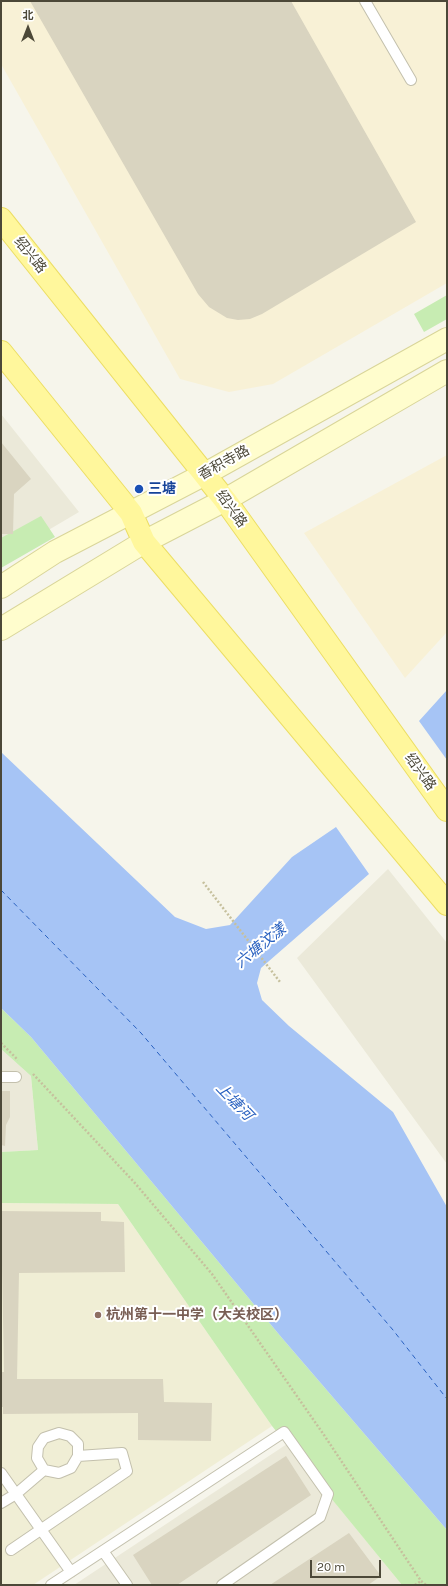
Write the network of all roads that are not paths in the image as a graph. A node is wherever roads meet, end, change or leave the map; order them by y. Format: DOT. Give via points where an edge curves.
graph roads {
  1 [pos="365,1"];
  2 [pos="411,80"];
  3 [pos="1,219"];
  4 [pos="447,339"];
  5 [pos="1,352"];
  6 [pos="447,371"];
  7 [pos="205,474"];
  8 [pos="225,500"];
  9 [pos="130,513"];
  10 [pos="144,542"];
  11 [pos="1,587"];
  12 [pos="1,629"];
  13 [pos="447,810"];
  14 [pos="447,904"];
  15 [pos="1,1077"];
  16 [pos="16,1077"];
  17 [pos="78,1456"];
  18 [pos="44,1470"];
  19 [pos="1,1474"];
  20 [pos="16,1494"];
  21 [pos="1,1503"];
  22 [pos="40,1529"];
  23 [pos="11,1550"];
  24 [pos="104,1551"];
  25 [pos="71,1572"];
  26 [pos="51,1585"];
  27 [pos="127,1585"];
  28 [pos="222,1585"];
  1 -- 2 [label="lane"];
  3 -- 7 [label="main road, 绍兴路"];
  4 -- 7 [label="main road, 香积寺路"];
  5 -- 9 [label="main road"];
  6 -- 8 [label="main road"];
  7 -- 8 [label="main road, 绍兴路"];
  7 -- 9 [label="main road, 香积寺路"];
  8 -- 10 [label="main road"];
  8 -- 13 [label="main road, 绍兴路"];
  9 -- 10 [label="main road"];
  9 -- 11 [label="main road, 香积寺路" via="55,552"];
  10 -- 12 [label="main road"];
  10 -- 14 [label="main road"];
  15 -- 16 [label="lane"];
  17 -- 18 [label="lane" via="71,1468 59,1473"];
  17 -- 18 [label="lane" via="78,1444 70,1436 59,1433 44,1438 38,1447 37,1458"];
  17 -- 22 [label="lane" via="122,1453 127,1470"];
  18 -- 20 [label="lane"];
  19 -- 20 [label="lane"];
  20 -- 21 [label="lane"];
  20 -- 22 [label="lane"];
  22 -- 23 [label="lane"];
  22 -- 25 [label="lane"];
  24 -- 25 [label="lane"];
  24 -- 27 [label="lane"];
  24 -- 28 [label="lane" via="284,1432 328,1494 320,1517"];
  25 -- 26 [label="lane"];
}
